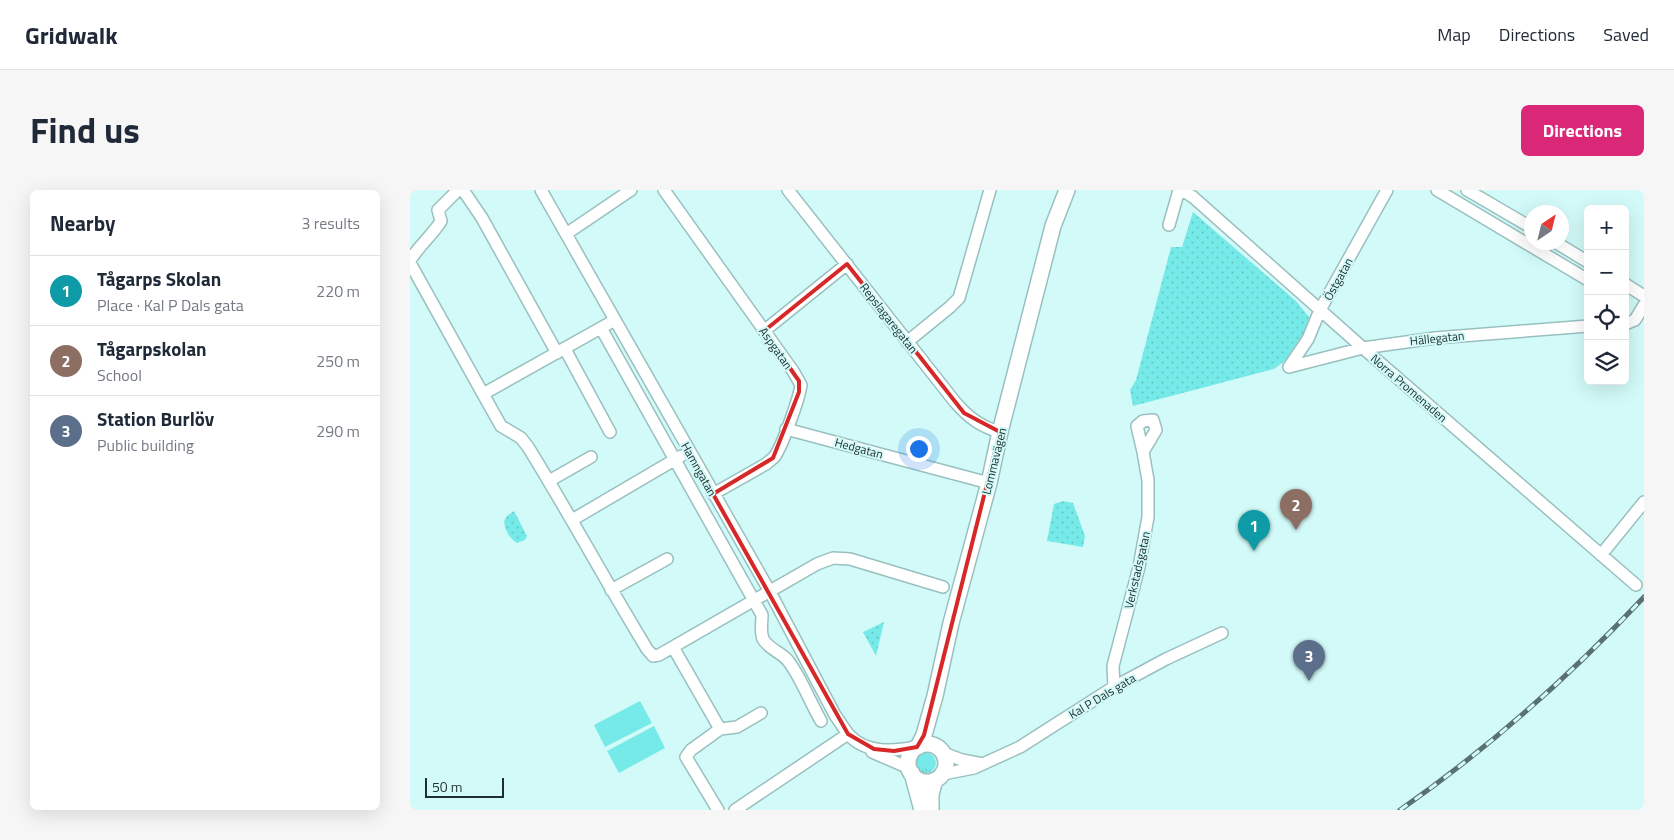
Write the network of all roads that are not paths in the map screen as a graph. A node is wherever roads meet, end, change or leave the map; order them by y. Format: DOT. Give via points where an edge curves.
graph roads {
  1 [pos="458,190"];
  2 [pos="463,190"];
  3 [pos="541,190"];
  4 [pos="631,190"];
  5 [pos="664,190"];
  6 [pos="788,190"];
  7 [pos="990,190"];
  8 [pos="1057,190"];
  9 [pos="1067,190"];
  10 [pos="1180,190"];
  11 [pos="1387,190"];
  12 [pos="1437,190"];
  13 [pos="1468,190"];
  14 [pos="1524,223"];
  15 [pos="1169,225"];
  16 [pos="1053,226"];
  17 [pos="566,234"];
  18 [pos="1568,250"];
  19 [pos="1584,260"];
  20 [pos="410,262"];
  21 [pos="847,264"];
  22 [pos="1584,278"];
  23 [pos="1629,287"];
  24 [pos="1644,296"];
  25 [pos="1644,305"];
  26 [pos="1320,310"];
  27 [pos="615,320"];
  28 [pos="1629,322"];
  29 [pos="1584,326"];
  30 [pos="601,328"];
  31 [pos="764,331"];
  32 [pos="907,342"];
  33 [pos="1363,348"];
  34 [pos="561,351"];
  35 [pos="1289,367"];
  36 [pos="483,394"];
  37 [pos="786,429"];
  38 [pos="610,432"];
  39 [pos="1000,432"];
  40 [pos="689,451"];
  41 [pos="1143,452"];
  42 [pos="591,457"];
  43 [pos="675,460"];
  44 [pos="549,481"];
  45 [pos="989,483"];
  46 [pos="714,494"];
  47 [pos="1644,502"];
  48 [pos="572,520"];
  49 [pos="1601,554"];
  50 [pos="667,559"];
  51 [pos="1636,585"];
  52 [pos="943,587"];
  53 [pos="611,590"];
  54 [pos="770,592"];
  55 [pos="754,602"];
  56 [pos="1222,633"];
  57 [pos="673,647"];
  58 [pos="1114,687"];
  59 [pos="935,696"];
  60 [pos="760,713"];
  61 [pos="821,721"];
  62 [pos="720,729"];
  63 [pos="848,734"];
  64 [pos="861,744"];
  65 [pos="917,747"];
  66 [pos="943,752"];
  67 [pos="985,764"];
  68 [pos="910,770"];
  69 [pos="939,777"];
  70 [pos="741,808"];
  71 [pos="718,810"];
  72 [pos="922,810"];
  73 [pos="931,810"];
  1 -- 20 [label="street" via="438,210 441,221"];
  2 -- 34 [label="street"];
  3 -- 17 [label="street, Hamngatan"];
  4 -- 17 [label="street"];
  5 -- 31 [label="street, Aspgatan"];
  6 -- 21 [label="street, Repslagaregatan"];
  7 -- 32 [label="street" via="959,298"];
  8 -- 16 [label="street, Lommavägen"];
  9 -- 16 [label="street, Lommavägen"];
  10 -- 15 [label="street"];
  10 -- 26 [label="street, Norra Promenaden" via="1193,197"];
  11 -- 26 [label="street, Östgatan"];
  12 -- 22 [label="street"];
  13 -- 14 [label="street"];
  16 -- 39 [label="street, Lommavägen"];
  17 -- 27 [label="street, Hamngatan"];
  18 -- 19 [label="street"];
  20 -- 36 [label="street"];
  21 -- 31 [label="street"];
  21 -- 32 [label="street, Repslagaregatan"];
  23 -- 24 [label="street"];
  25 -- 28 [label="street" via="1635,320"];
  26 -- 33 [label="street, Norra Promenaden"];
  26 -- 35 [label="street, Östgatan" via="1308,339"];
  27 -- 30 [label="street"];
  27 -- 40 [label="street, Hamngatan"];
  29 -- 33 [label="street, Hällegatan" via="1435,338"];
  30 -- 34 [label="street"];
  30 -- 43 [label="street"];
  31 -- 37 [label="street, Aspgatan" via="801,385"];
  32 -- 39 [label="street, Repslagaregatan" via="964,413 977,423"];
  33 -- 35 [label="street, Hällegatan"];
  33 -- 49 [label="street, Norra Promenaden"];
  34 -- 36 [label="street"];
  34 -- 38 [label="street"];
  36 -- 44 [label="street" via="501,426 521,438"];
  37 -- 45 [label="street, Hedgatan"];
  37 -- 46 [label="street, Aspgatan" via="773,458"];
  39 -- 45 [label="street, Lommavägen"];
  40 -- 43 [label="street"];
  40 -- 46 [label="street, Hamngatan"];
  41 -- 58 [label="street, Verkstadsgatan" via="1148,480 1148,517 1113,666"];
  42 -- 44 [label="street"];
  43 -- 48 [label="street"];
  43 -- 55 [label="street"];
  44 -- 48 [label="street"];
  45 -- 59 [label="street, Lommavägen"];
  46 -- 54 [label="street, Hamngatan"];
  47 -- 49 [label="street"];
  48 -- 53 [label="street"];
  49 -- 51 [label="street, Norra Promenaden"];
  50 -- 53 [label="street"];
  52 -- 54 [label="street" via="841,557 817,564"];
  53 -- 57 [label="street" via="653,656"];
  54 -- 55 [label="street"];
  54 -- 63 [label="street, Hamngatan"];
  55 -- 57 [label="street"];
  55 -- 61 [label="street" via="762,615 764,640 789,662"];
  56 -- 58 [label="street, Kal P Dals gata"];
  57 -- 62 [label="street"];
  58 -- 67 [label="street, Kal P Dals gata" via="1020,747"];
  59 -- 65 [label="street, Lommavägen" via="924,735"];
  59 -- 66 [label="street, Lommavägen" via="937,732"];
  60 -- 62 [label="street" via="738,728"];
  62 -- 71 [label="street" via="686,757"];
  63 -- 64 [label="street, Hamngatan"];
  63 -- 70 [label="street"];
  64 -- 65 [label="street, Hamngatan" via="894,751"];
  64 -- 68 [label="street, Hamngatan"];
  65 -- 66 [label="street" via="932,745"];
  65 -- 68 [label="street, Lommavägen" via="909,758"];
  66 -- 67 [label="street"];
  66 -- 69 [label="street, Lommavägen" via="946,762"];
  67 -- 69 [label="street, Kal P Dals gata"];
  68 -- 69 [label="street" via="922,781"];
  68 -- 72 [label="street"];
  69 -- 73 [label="street, Lommavägen" via="930,794"];
}
